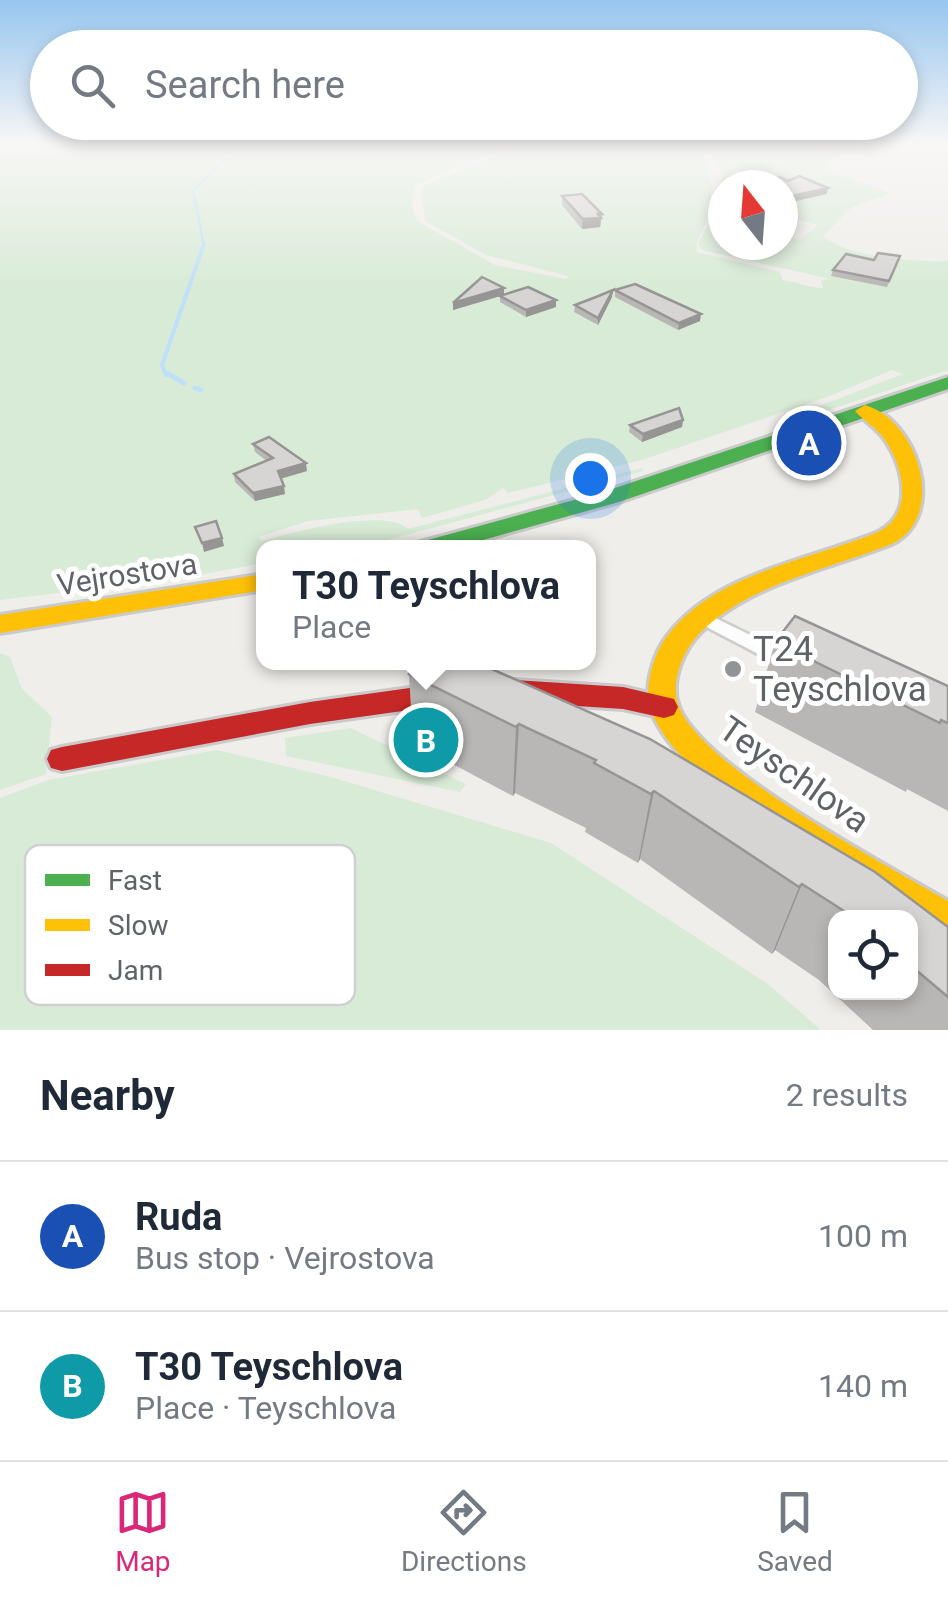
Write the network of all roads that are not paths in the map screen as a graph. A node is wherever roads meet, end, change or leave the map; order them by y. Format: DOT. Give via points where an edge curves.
graph roads {
  1 [pos="948,383"];
  2 [pos="865,411"];
  3 [pos="455,540"];
  4 [pos="256,583"];
  5 [pos="699,616"];
  6 [pos="0,624"];
  7 [pos="809,672"];
  8 [pos="495,689"];
  9 [pos="463,692"];
  10 [pos="664,707"];
  11 [pos="62,760"];
  12 [pos="948,920"];
  1 -- 2 [label="street"];
  2 -- 3 [label="street" via="579,507"];
  2 -- 5 [label="street" via="898,440 913,481 914,500 902,526 762,582"];
  4 -- 6 [label="street, Vejrostova"];
  5 -- 7 [label="street"];
  5 -- 10 [label="street" via="667,660"];
  8 -- 10 [label="street"];
  9 -- 11 [label="street"];
  10 -- 12 [label="street, Teyschlova" via="687,744 734,786"];
}
